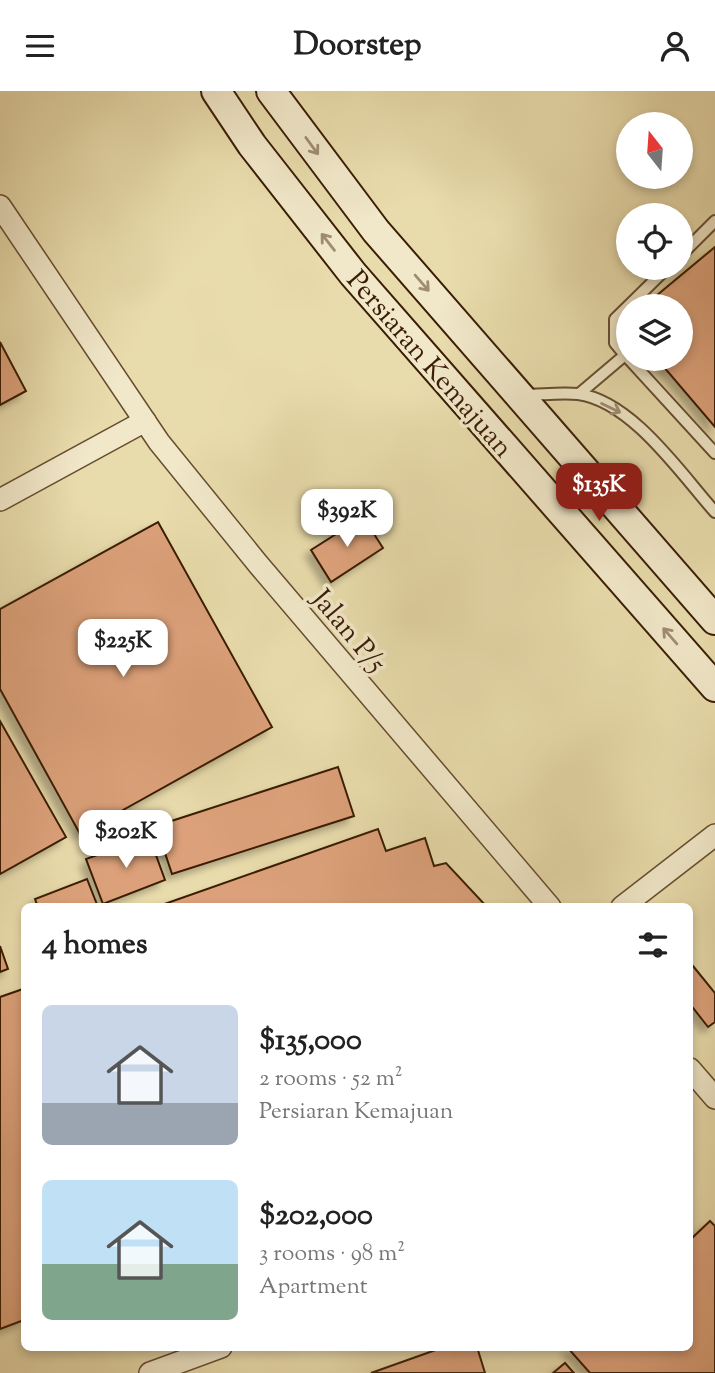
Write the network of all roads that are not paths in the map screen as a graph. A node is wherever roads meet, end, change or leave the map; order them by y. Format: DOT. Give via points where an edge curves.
graph roads {
  1 [pos="216,91"];
  2 [pos="271,91"];
  3 [pos="0,206"];
  4 [pos="715,221"];
  5 [pos="693,243"];
  6 [pos="655,280"];
  7 [pos="640,294"];
  8 [pos="616,318"];
  9 [pos="616,344"];
  10 [pos="616,365"];
  11 [pos="640,371"];
  12 [pos="579,394"];
  13 [pos="521,395"];
  14 [pos="145,421"];
  15 [pos="715,453"];
  16 [pos="0,500"];
  17 [pos="715,512"];
  18 [pos="715,619"];
  19 [pos="715,687"];
  20 [pos="715,835"];
  21 [pos="547,903"];
  22 [pos="627,903"];
  23 [pos="693,1079"];
  24 [pos="715,1098"];
  25 [pos="210,1351"];
  26 [pos="150,1373"];
  19 -- 1 [label="main road, Persiaran Kemajuan, one-way" via="353,274 252,145"];
  2 -- 13 [label="main road, Persiaran Kemajuan, one-way" via="376,232"];
  3 -- 14 [label="street, Jalan P/5"];
  4 -- 5 [label="lane"];
  6 -- 7 [label="lane"];
  8 -- 9 [label="lane"];
  10 -- 12 [label="lane"];
  11 -- 15 [label="lane"];
  12 -- 13 [label="lane"];
  12 -- 17 [label="lane, one-way" via="638,424"];
  13 -- 18 [label="main road, Persiaran Kemajuan"];
  14 -- 16 [label="street"];
  14 -- 21 [label="street, Jalan P/5" via="258,564"];
  20 -- 22 [label="street"];
  23 -- 24 [label="street"];
  25 -- 26 [label="street"];
}
